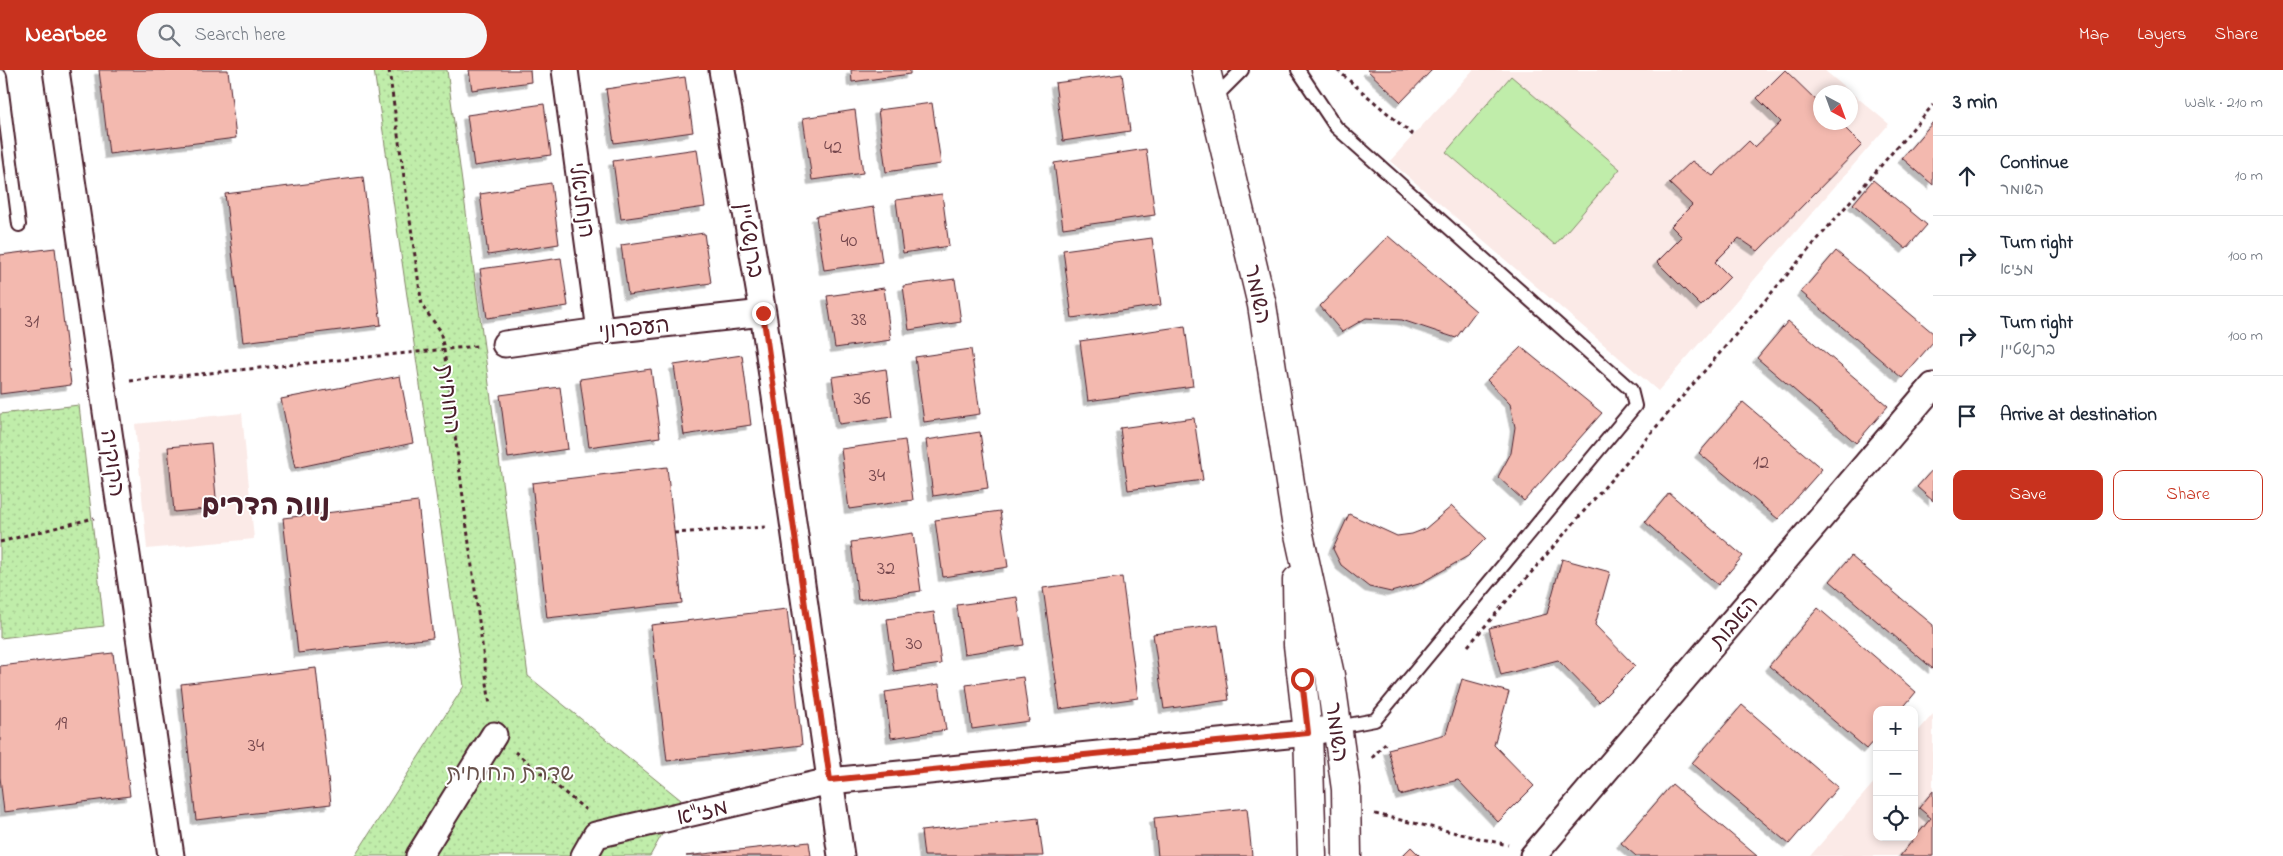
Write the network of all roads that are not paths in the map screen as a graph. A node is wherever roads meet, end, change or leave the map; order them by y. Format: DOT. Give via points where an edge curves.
graph roads {
  1 [pos="56,70"];
  2 [pos="565,70"];
  3 [pos="722,70"];
  4 [pos="1206,70"];
  5 [pos="1242,70"];
  6 [pos="1298,70"];
  7 [pos="0,76"];
  8 [pos="1214,98"];
  9 [pos="19,225"];
  10 [pos="763,313"];
  11 [pos="600,331"];
  12 [pos="505,344"];
  13 [pos="1933,386"];
  14 [pos="1296,521"];
  15 [pos="1338,726"];
  16 [pos="1308,733"];
  17 [pos="494,735"];
  18 [pos="830,780"];
  19 [pos="1534,854"];
  20 [pos="171,856"];
  21 [pos="419,856"];
  22 [pos="584,856"];
  23 [pos="841,856"];
  24 [pos="1312,856"];
  25 [pos="1347,856"];
  1 -- 20 [label="street, הקוקיה"];
  2 -- 11 [label="street, הנחליאלי"];
  3 -- 10 [label="street, ברנשטיין"];
  4 -- 8 [label="street, השומר"];
  5 -- 8 [label="lane"];
  6 -- 15 [label="lane" via="1336,127 1631,390 1634,406 1375,720"];
  7 -- 9 [label="lane"];
  8 -- 14 [label="street, השומר" via="1262,305"];
  10 -- 11 [label="street, העפרוני"];
  10 -- 18 [label="street, ברנשטיין"];
  11 -- 12 [label="street, העפרוני"];
  13 -- 19 [label="street, האבות"];
  14 -- 15 [label="street, השומר"];
  14 -- 16 [label="street, השומר" via="1298,645"];
  15 -- 16 [label="street, מזי\"א"];
  15 -- 25 [label="street, השומר" via="1346,798"];
  16 -- 18 [label="street, מזי\"א"];
  16 -- 24 [label="street, השומר"];
  17 -- 21 [label="street"];
  18 -- 22 [label="street, מזי\"א" via="596,835"];
  18 -- 23 [label="street, ברנשטיין"];
}
